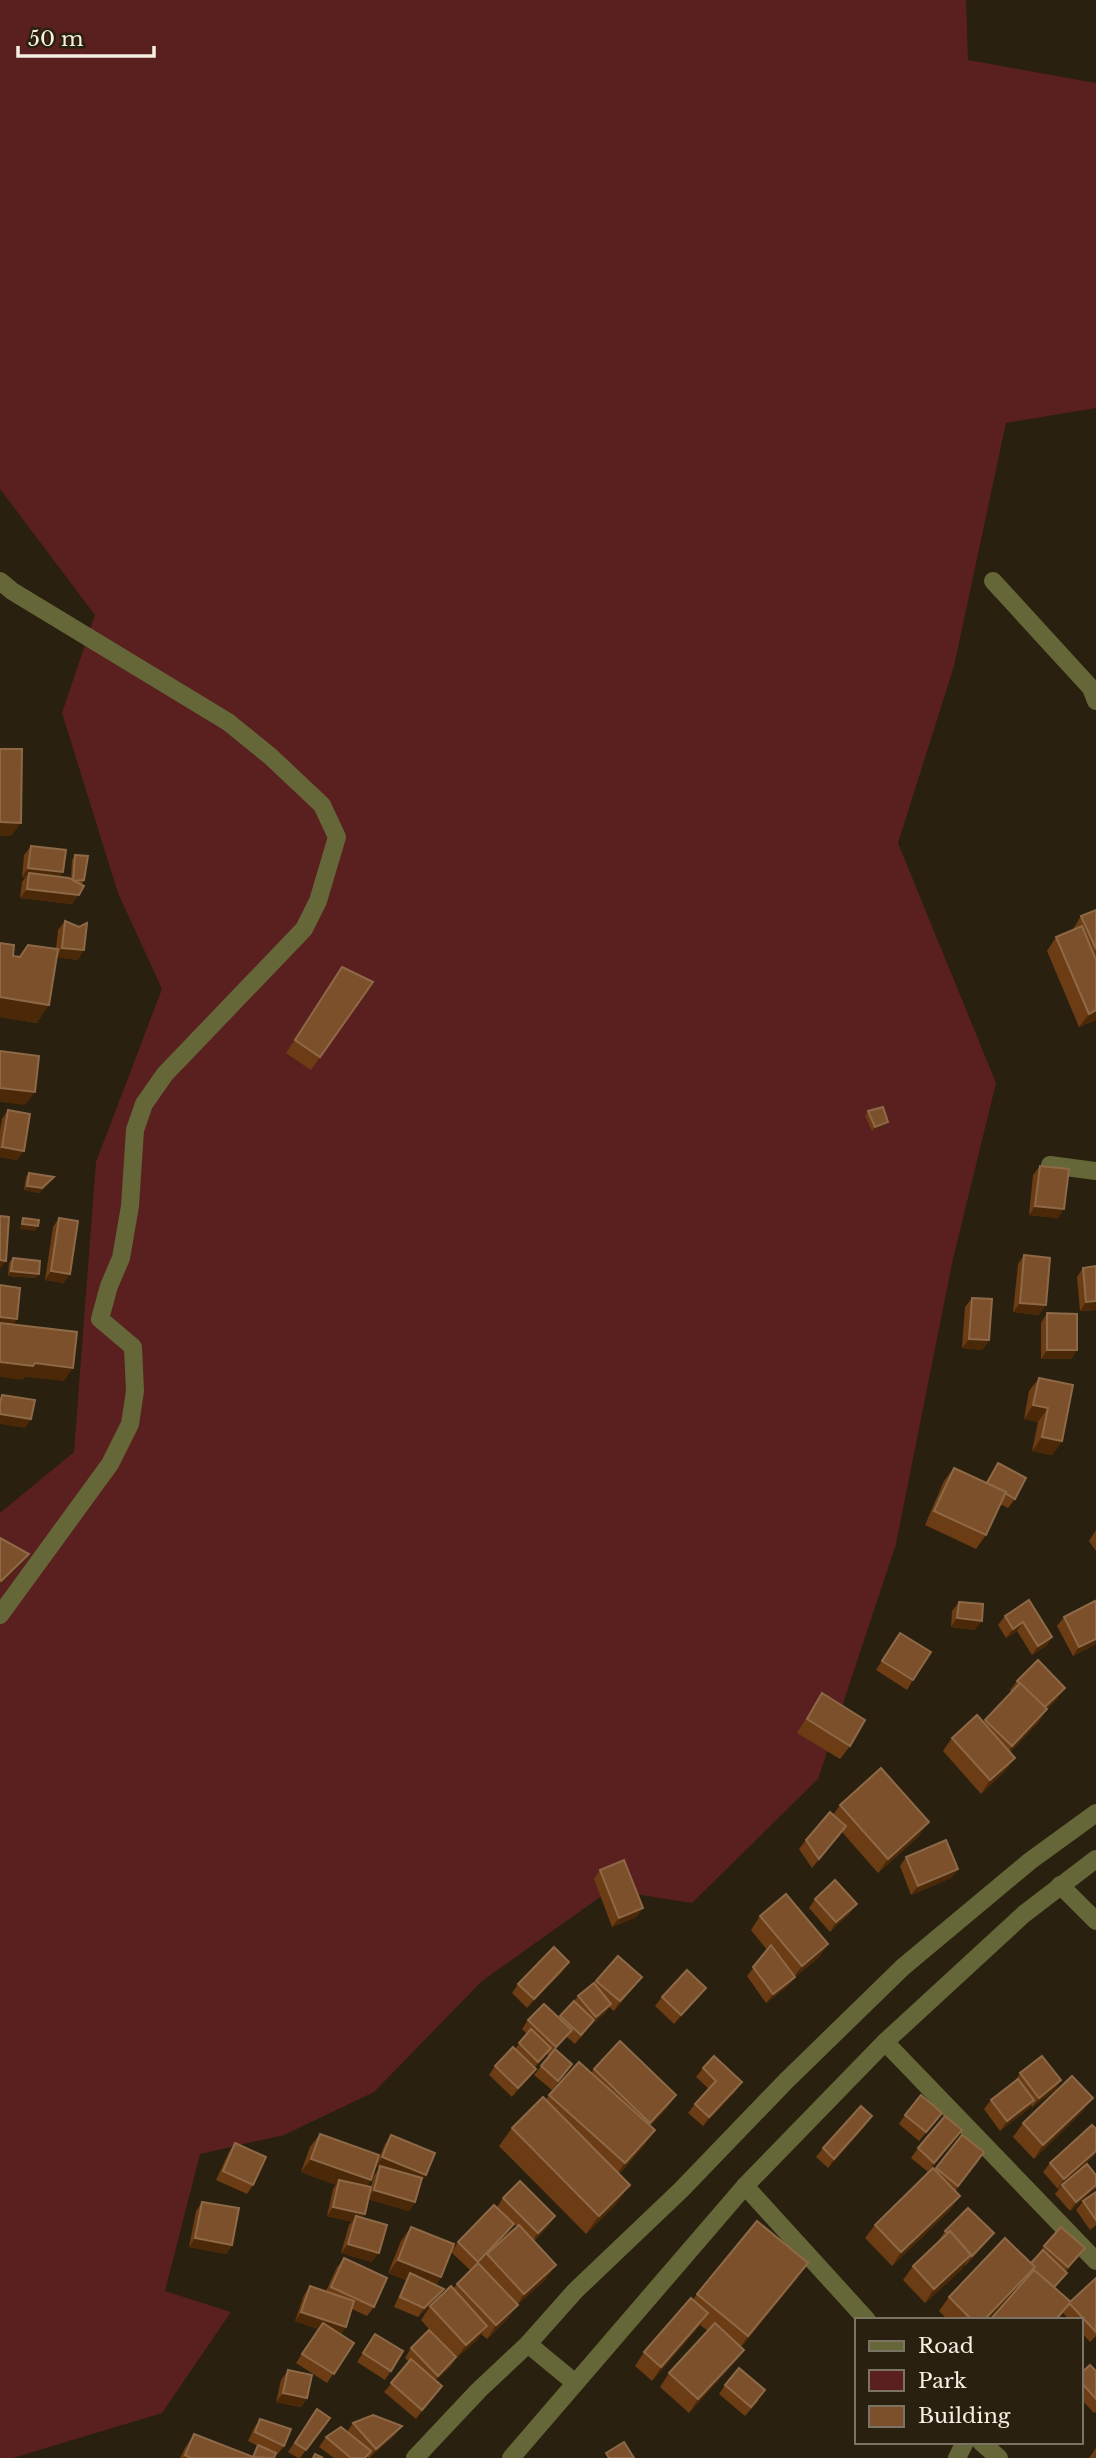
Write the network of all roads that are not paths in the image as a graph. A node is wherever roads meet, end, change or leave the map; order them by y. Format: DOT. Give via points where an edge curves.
graph roads {
  1 [pos="0,581"];
  2 [pos="993,581"];
  3 [pos="1096,701"];
  4 [pos="1050,1166"];
  5 [pos="1096,1171"];
  6 [pos="0,1615"];
  7 [pos="1096,1813"];
  8 [pos="1096,1859"];
  9 [pos="1060,1885"];
  10 [pos="1096,1921"];
  11 [pos="885,2042"];
  12 [pos="745,2186"];
  13 [pos="1096,2261"];
  14 [pos="865,2318"];
  15 [pos="528,2344"];
  16 [pos="574,2382"];
  17 [pos="983,2444"];
  18 [pos="415,2458"];
  19 [pos="511,2458"];
  20 [pos="999,2458"];
  1 -- 6 [label="street" via="228,722 322,805 337,837 318,901 304,929 165,1074 144,1104 135,1130 121,1258 100,1319 133,1347 135,1391 130,1424 110,1464"];
  2 -- 3 [label="street" via="1091,688"];
  4 -- 5 [label="street"];
  7 -- 15 [label="street" via="902,1967 575,2291"];
  8 -- 9 [label="street"];
  9 -- 10 [label="street"];
  9 -- 11 [label="street"];
  11 -- 12 [label="street"];
  11 -- 13 [label="street"];
  12 -- 14 [label="street"];
  12 -- 16 [label="street"];
  15 -- 16 [label="street"];
  15 -- 18 [label="street"];
  16 -- 19 [label="street"];
  17 -- 20 [label="street"];
}
